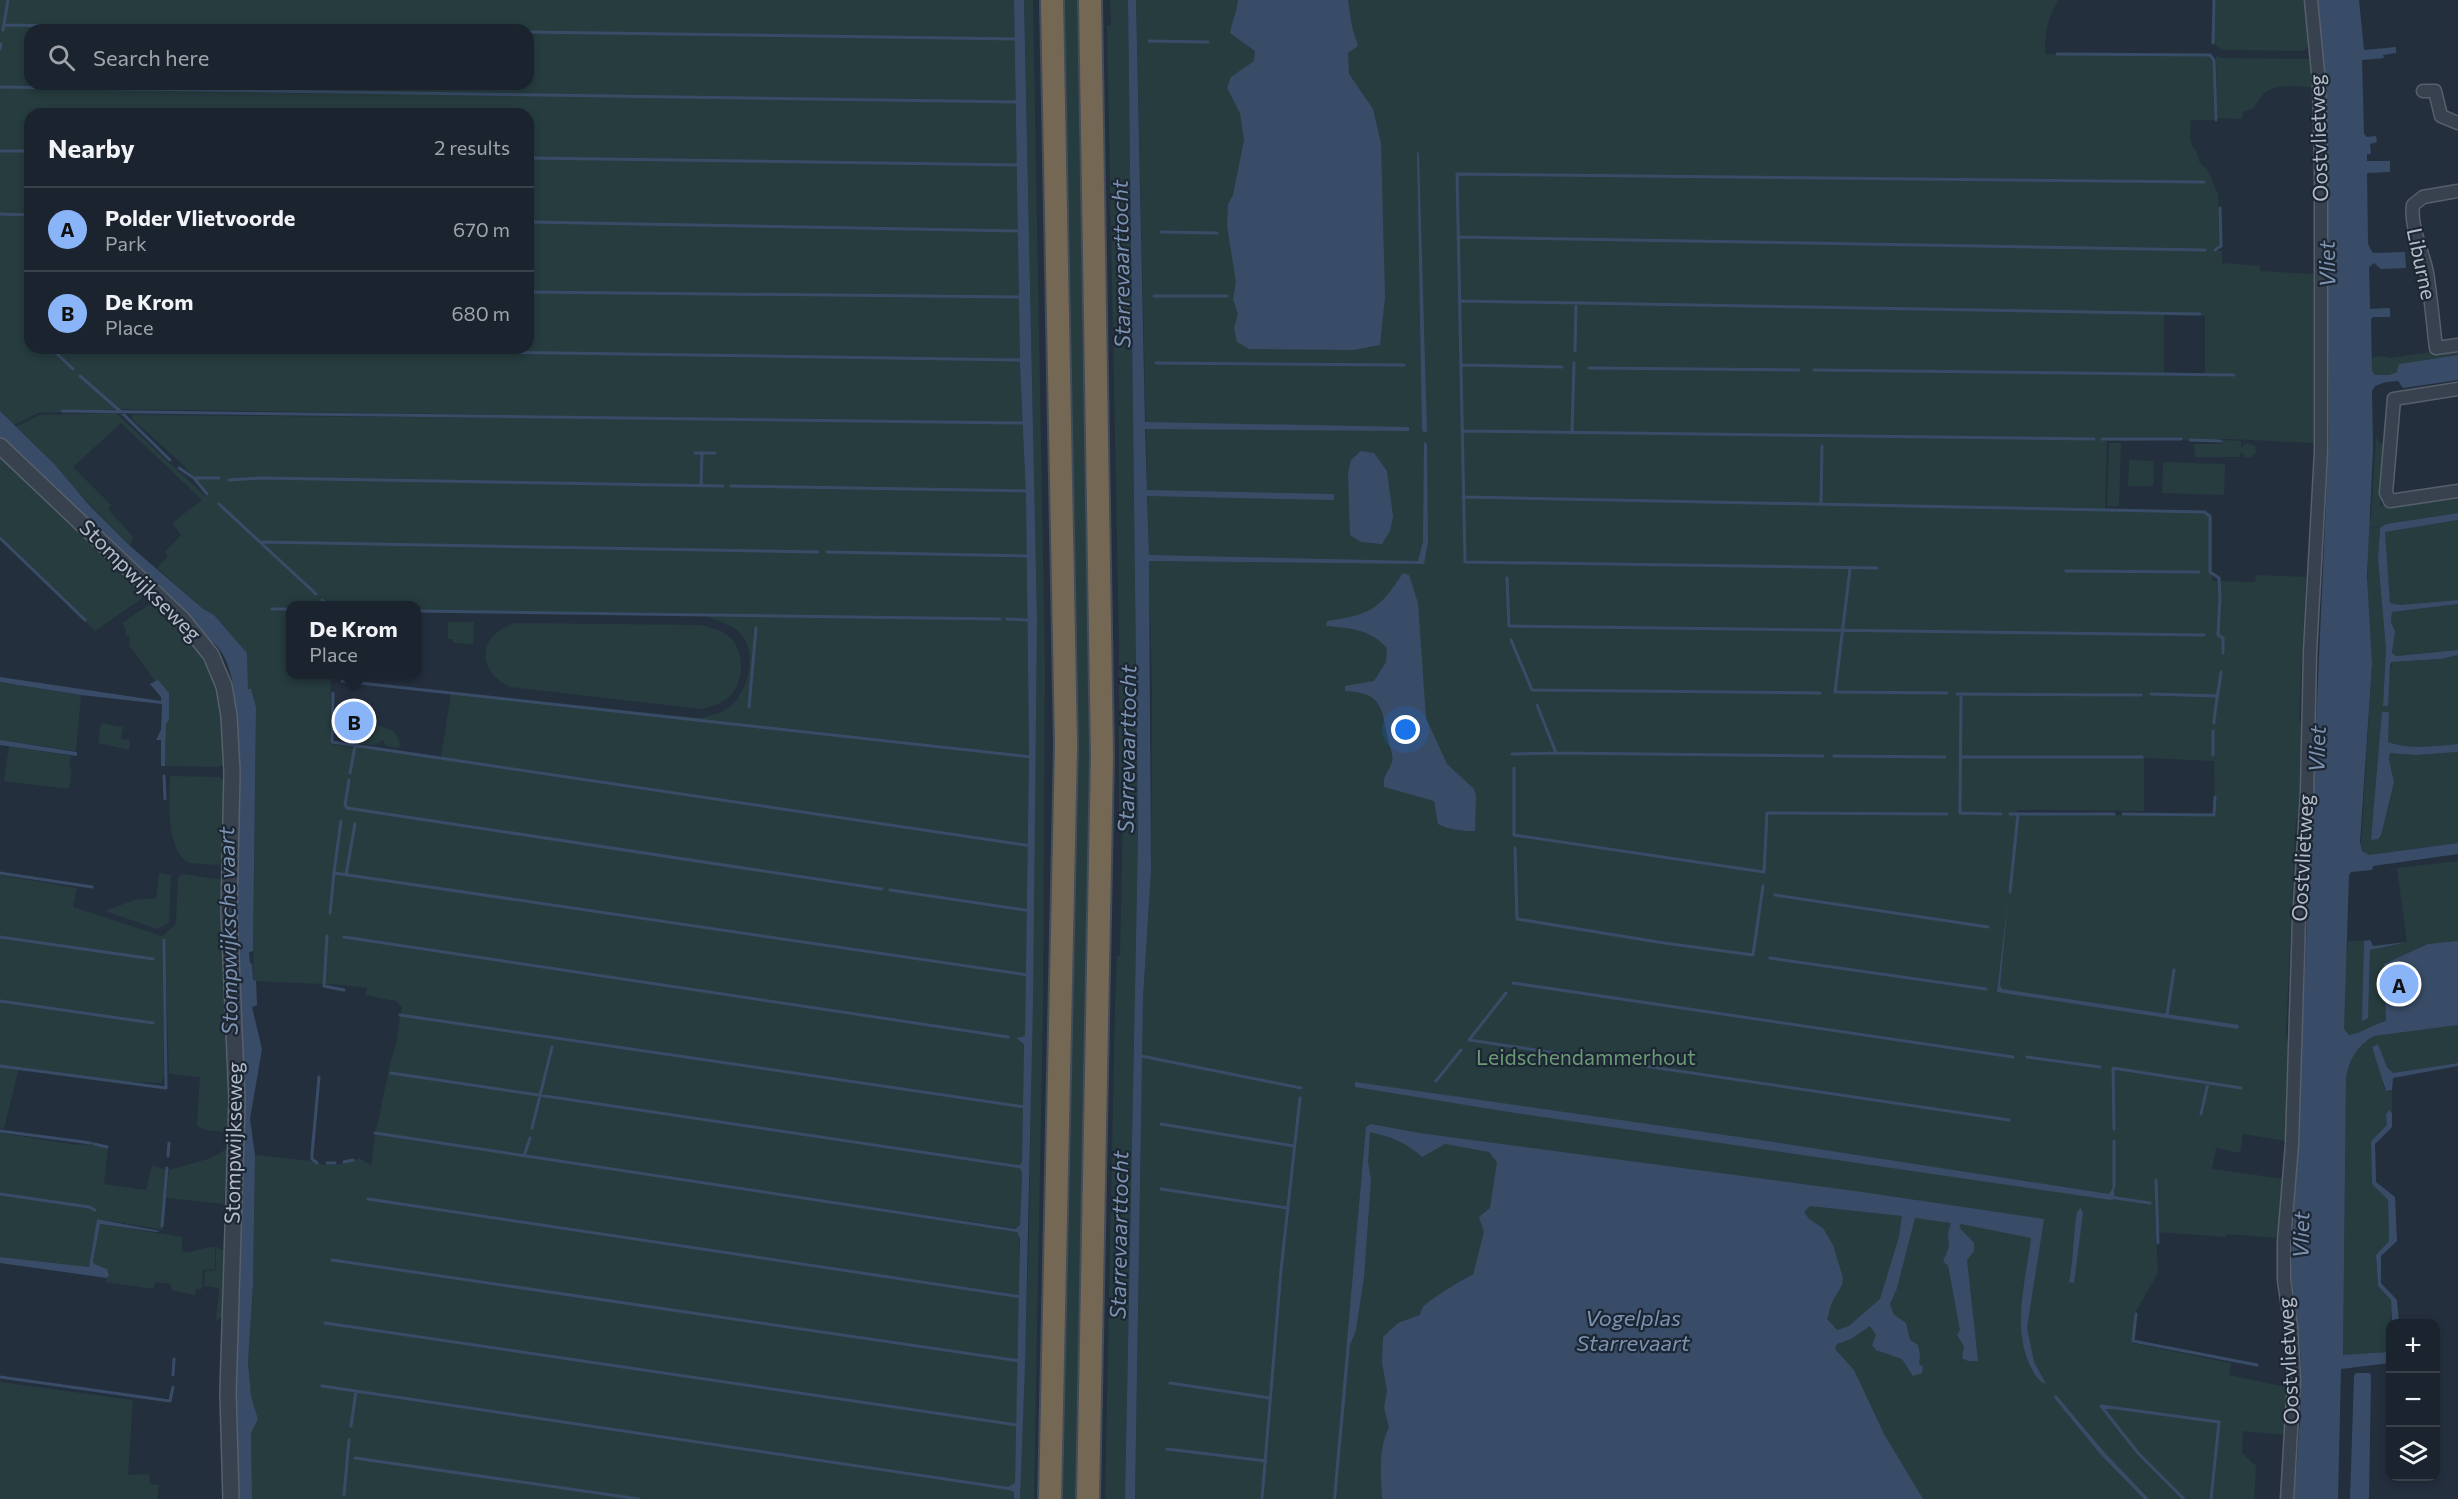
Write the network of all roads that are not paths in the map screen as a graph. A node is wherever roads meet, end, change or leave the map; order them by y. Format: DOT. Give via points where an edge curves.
graph roads {
  1 [pos="1052,0"];
  2 [pos="1090,0"];
  3 [pos="2311,0"];
  4 [pos="2424,91"];
  5 [pos="2458,123"];
  6 [pos="2458,191"];
  7 [pos="2458,345"];
  8 [pos="2458,389"];
  9 [pos="0,446"];
  10 [pos="2458,491"];
  11 [pos="231,1499"];
  12 [pos="1050,1499"];
  13 [pos="1088,1499"];
  14 [pos="2287,1499"];
  1 -- 12 [label="highway" via="1066,746"];
  2 -- 13 [label="highway" via="1102,768"];
  3 -- 14 [label="street, Oostvlietweg" via="2321,159 2321,452 2292,1144 2284,1252 2294,1380"];
  4 -- 5 [label="street" via="2435,91 2441,116"];
  6 -- 7 [label="street, Liburne" via="2424,197 2413,205 2411,218 2427,273 2436,348"];
  8 -- 10 [label="street" via="2394,399 2386,493 2390,501"];
  9 -- 11 [label="street, Stompwijkseweg" via="182,619 211,655 224,686 232,772 230,912 237,1100 228,1393"];
}
